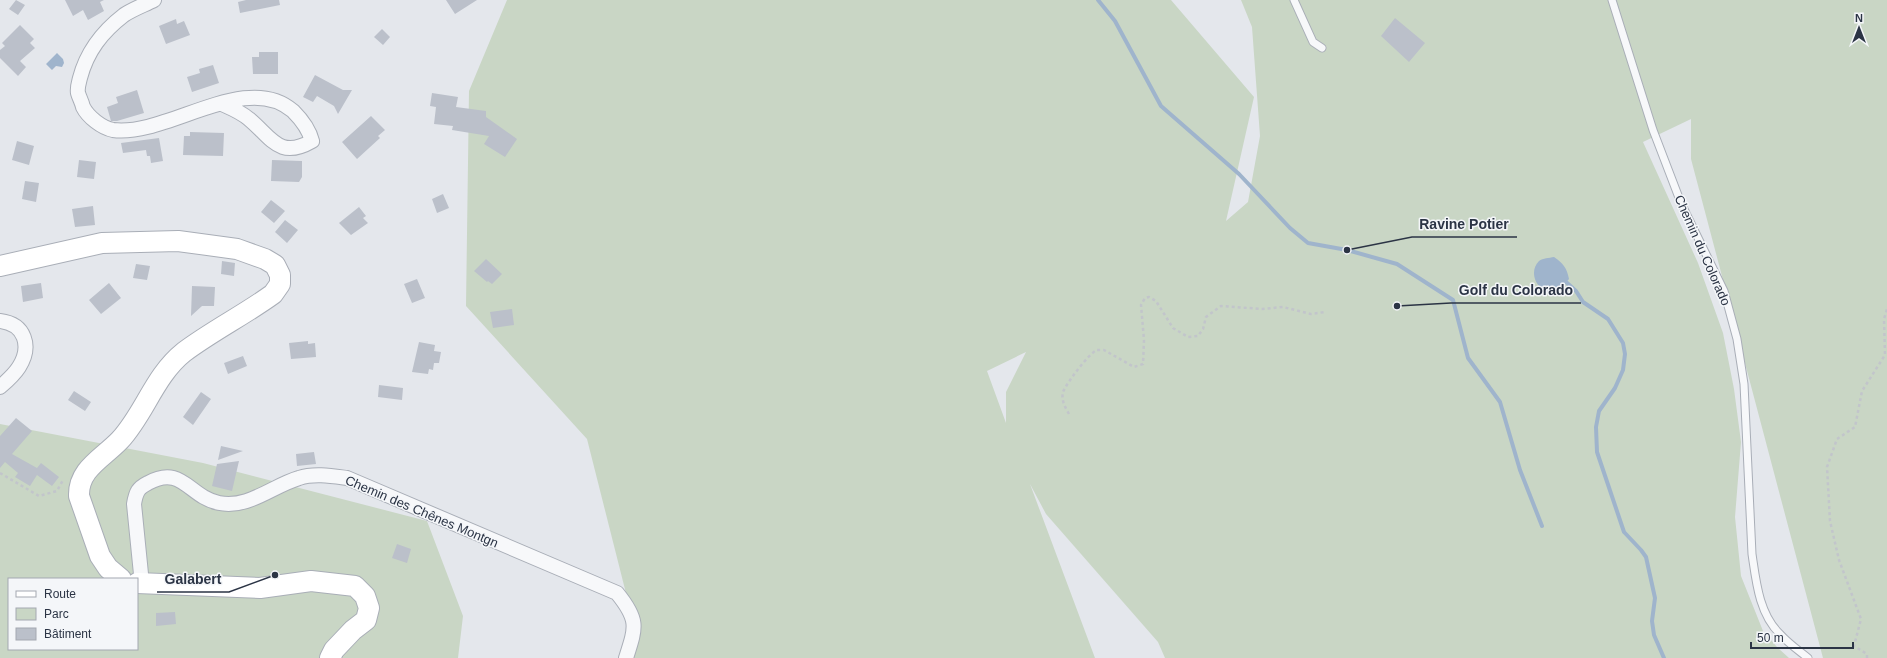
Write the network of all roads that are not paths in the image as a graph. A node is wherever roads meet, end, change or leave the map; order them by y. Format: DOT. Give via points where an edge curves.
graph roads {
  1 [pos="154,0"];
  2 [pos="1294,0"];
  3 [pos="1612,0"];
  4 [pos="1322,48"];
  5 [pos="222,104"];
  6 [pos="0,266"];
  7 [pos="0,321"];
  8 [pos="0,387"];
  9 [pos="120,578"];
  10 [pos="139,584"];
  11 [pos="330,658"];
  12 [pos="626,658"];
  13 [pos="1808,658"];
  1 -- 5 [label="street" via="125,14 90,50 77,91 85,111 97,123 112,130 134,129"];
  2 -- 4 [label="lane" via="1313,42"];
  3 -- 13 [label="lane, Chemin du Colorado" via="1653,130 1682,203 1724,291 1738,339 1744,384 1752,554 1764,611 1778,633"];
  5 -- 5 [label="street" via="249,119 276,144 287,148 299,148 312,141 305,124 287,106 276,100 241,98"];
  6 -- 9 [label="main road" via="102,243 178,241 237,249 276,265 280,275 280,284 272,294 184,352 170,365 156,383 140,415 120,440 87,470 82,478 79,496 100,556 108,568"];
  7 -- 8 [label="street" via="11,322 19,328 25,346 20,366"];
  10 -- 11 [label="main road" via="260,588 311,581 355,586 365,596 369,608 366,620 334,650"];
  10 -- 12 [label="street, Chemin des Chênes Montgn" via="134,504 140,487 157,478 168,476 182,482 203,497 218,503 230,503 252,499 300,477 334,476 347,478 617,593 630,609 634,623 634,634"];
}
